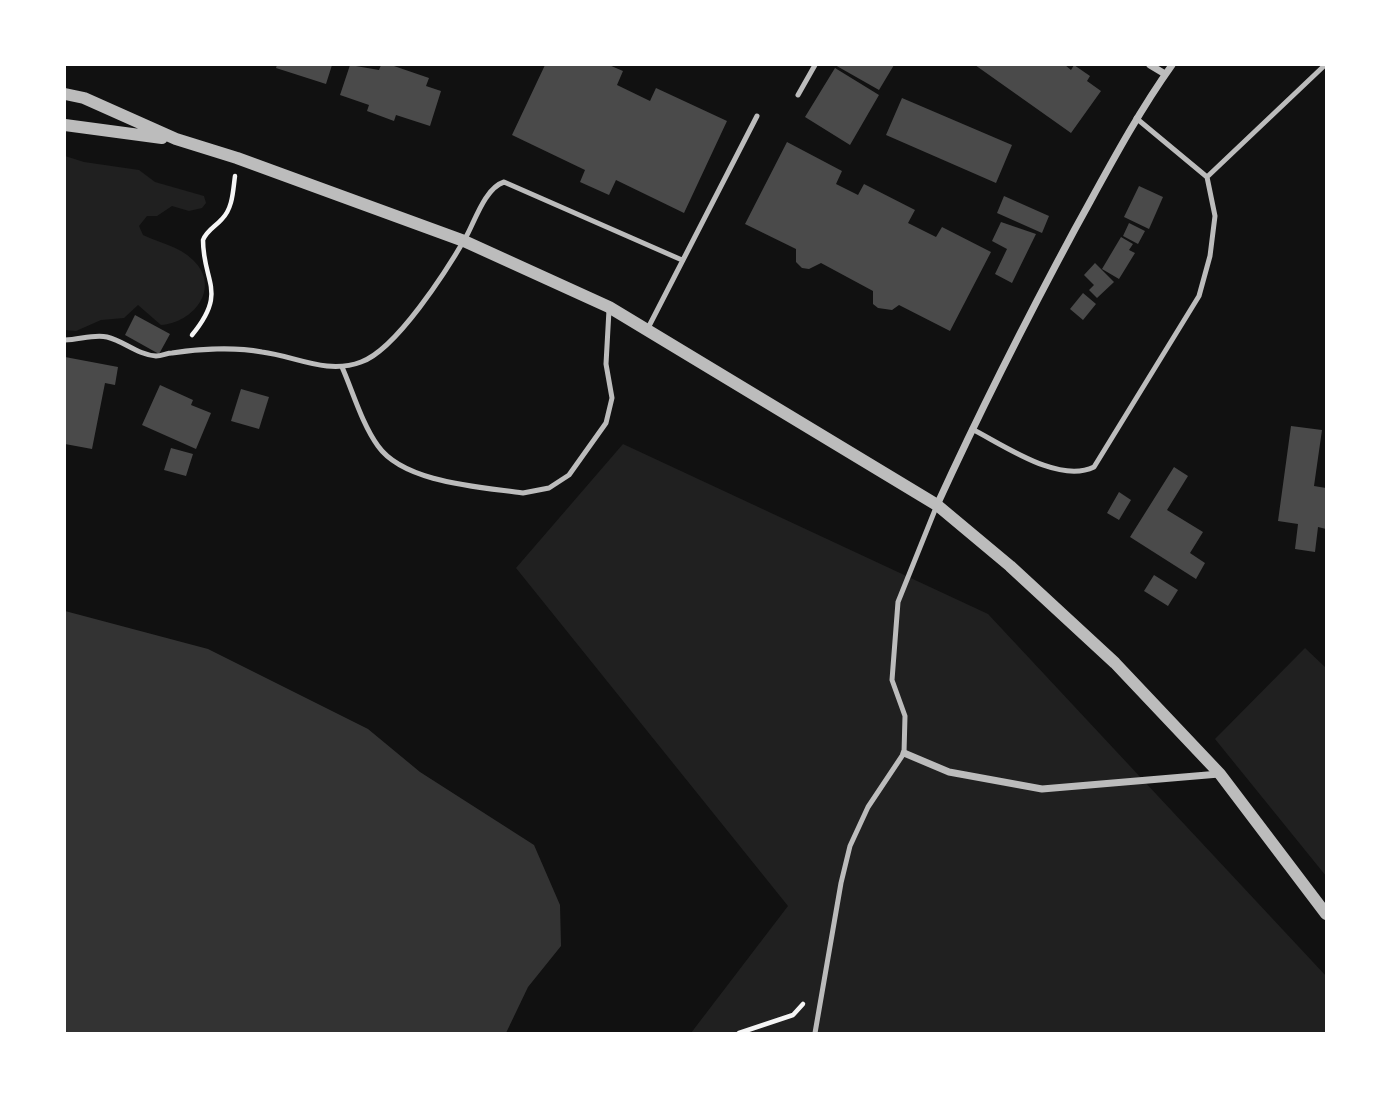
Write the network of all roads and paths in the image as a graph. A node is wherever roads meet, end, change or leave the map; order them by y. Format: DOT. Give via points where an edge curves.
graph roads {
  1 [pos="815,65"];
  2 [pos="1150,65"];
  3 [pos="1172,65"];
  4 [pos="1325,65"];
  5 [pos="1165,74"];
  6 [pos="65,94"];
  7 [pos="798,95"];
  8 [pos="757,116"];
  9 [pos="1136,118"];
  10 [pos="65,125"];
  11 [pos="176,139"];
  12 [pos="237,158"];
  13 [pos="1207,177"];
  14 [pos="464,241"];
  15 [pos="682,260"];
  16 [pos="610,307"];
  17 [pos="647,330"];
  18 [pos="65,340"];
  19 [pos="172,353"];
  20 [pos="342,367"];
  21 [pos="972,429"];
  22 [pos="937,505"];
  23 [pos="904,753"];
  24 [pos="1220,774"];
  25 [pos="1326,914"];
  26 [pos="822,987"];
  27 [pos="739,1033"];
  28 [pos="815,1033"];
  1 -- 7 [label="lane"];
  2 -- 5 [label="street"];
  3 -- 5 [label="street"];
  4 -- 13 [label="lane"];
  5 -- 9 [label="street"];
  6 -- 11 [label="street"];
  8 -- 15 [label="lane"];
  9 -- 13 [label="lane"];
  9 -- 21 [label="street"];
  10 -- 11 [label="street"];
  11 -- 12 [label="street"];
  12 -- 14 [label="street"];
  12 -- 19 [label="path" via="229,209 203,240 213,295 201,323"];
  13 -- 21 [label="lane" via="1215,216 1199,296 1094,467 1082,473 1063,473"];
  14 -- 15 [label="lane" via="491,190 504,182"];
  14 -- 16 [label="street"];
  14 -- 20 [label="lane" via="383,350"];
  15 -- 17 [label="lane"];
  16 -- 17 [label="street"];
  16 -- 20 [label="lane" via="606,364 612,398 606,423 569,475 536,492 444,481 400,466 378,446"];
  17 -- 22 [label="street"];
  18 -- 19 [label="lane" via="106,337 146,355"];
  19 -- 20 [label="lane" via="262,351"];
  21 -- 22 [label="street"];
  22 -- 23 [label="lane" via="898,602 892,680 905,716"];
  22 -- 24 [label="street" via="1115,663"];
  23 -- 24 [label="street" via="949,772 1042,789"];
  23 -- 26 [label="lane" via="868,807 850,846"];
  24 -- 25 [label="street"];
  26 -- 27 [label="path" via="793,1015"];
  26 -- 28 [label="lane"];
}
